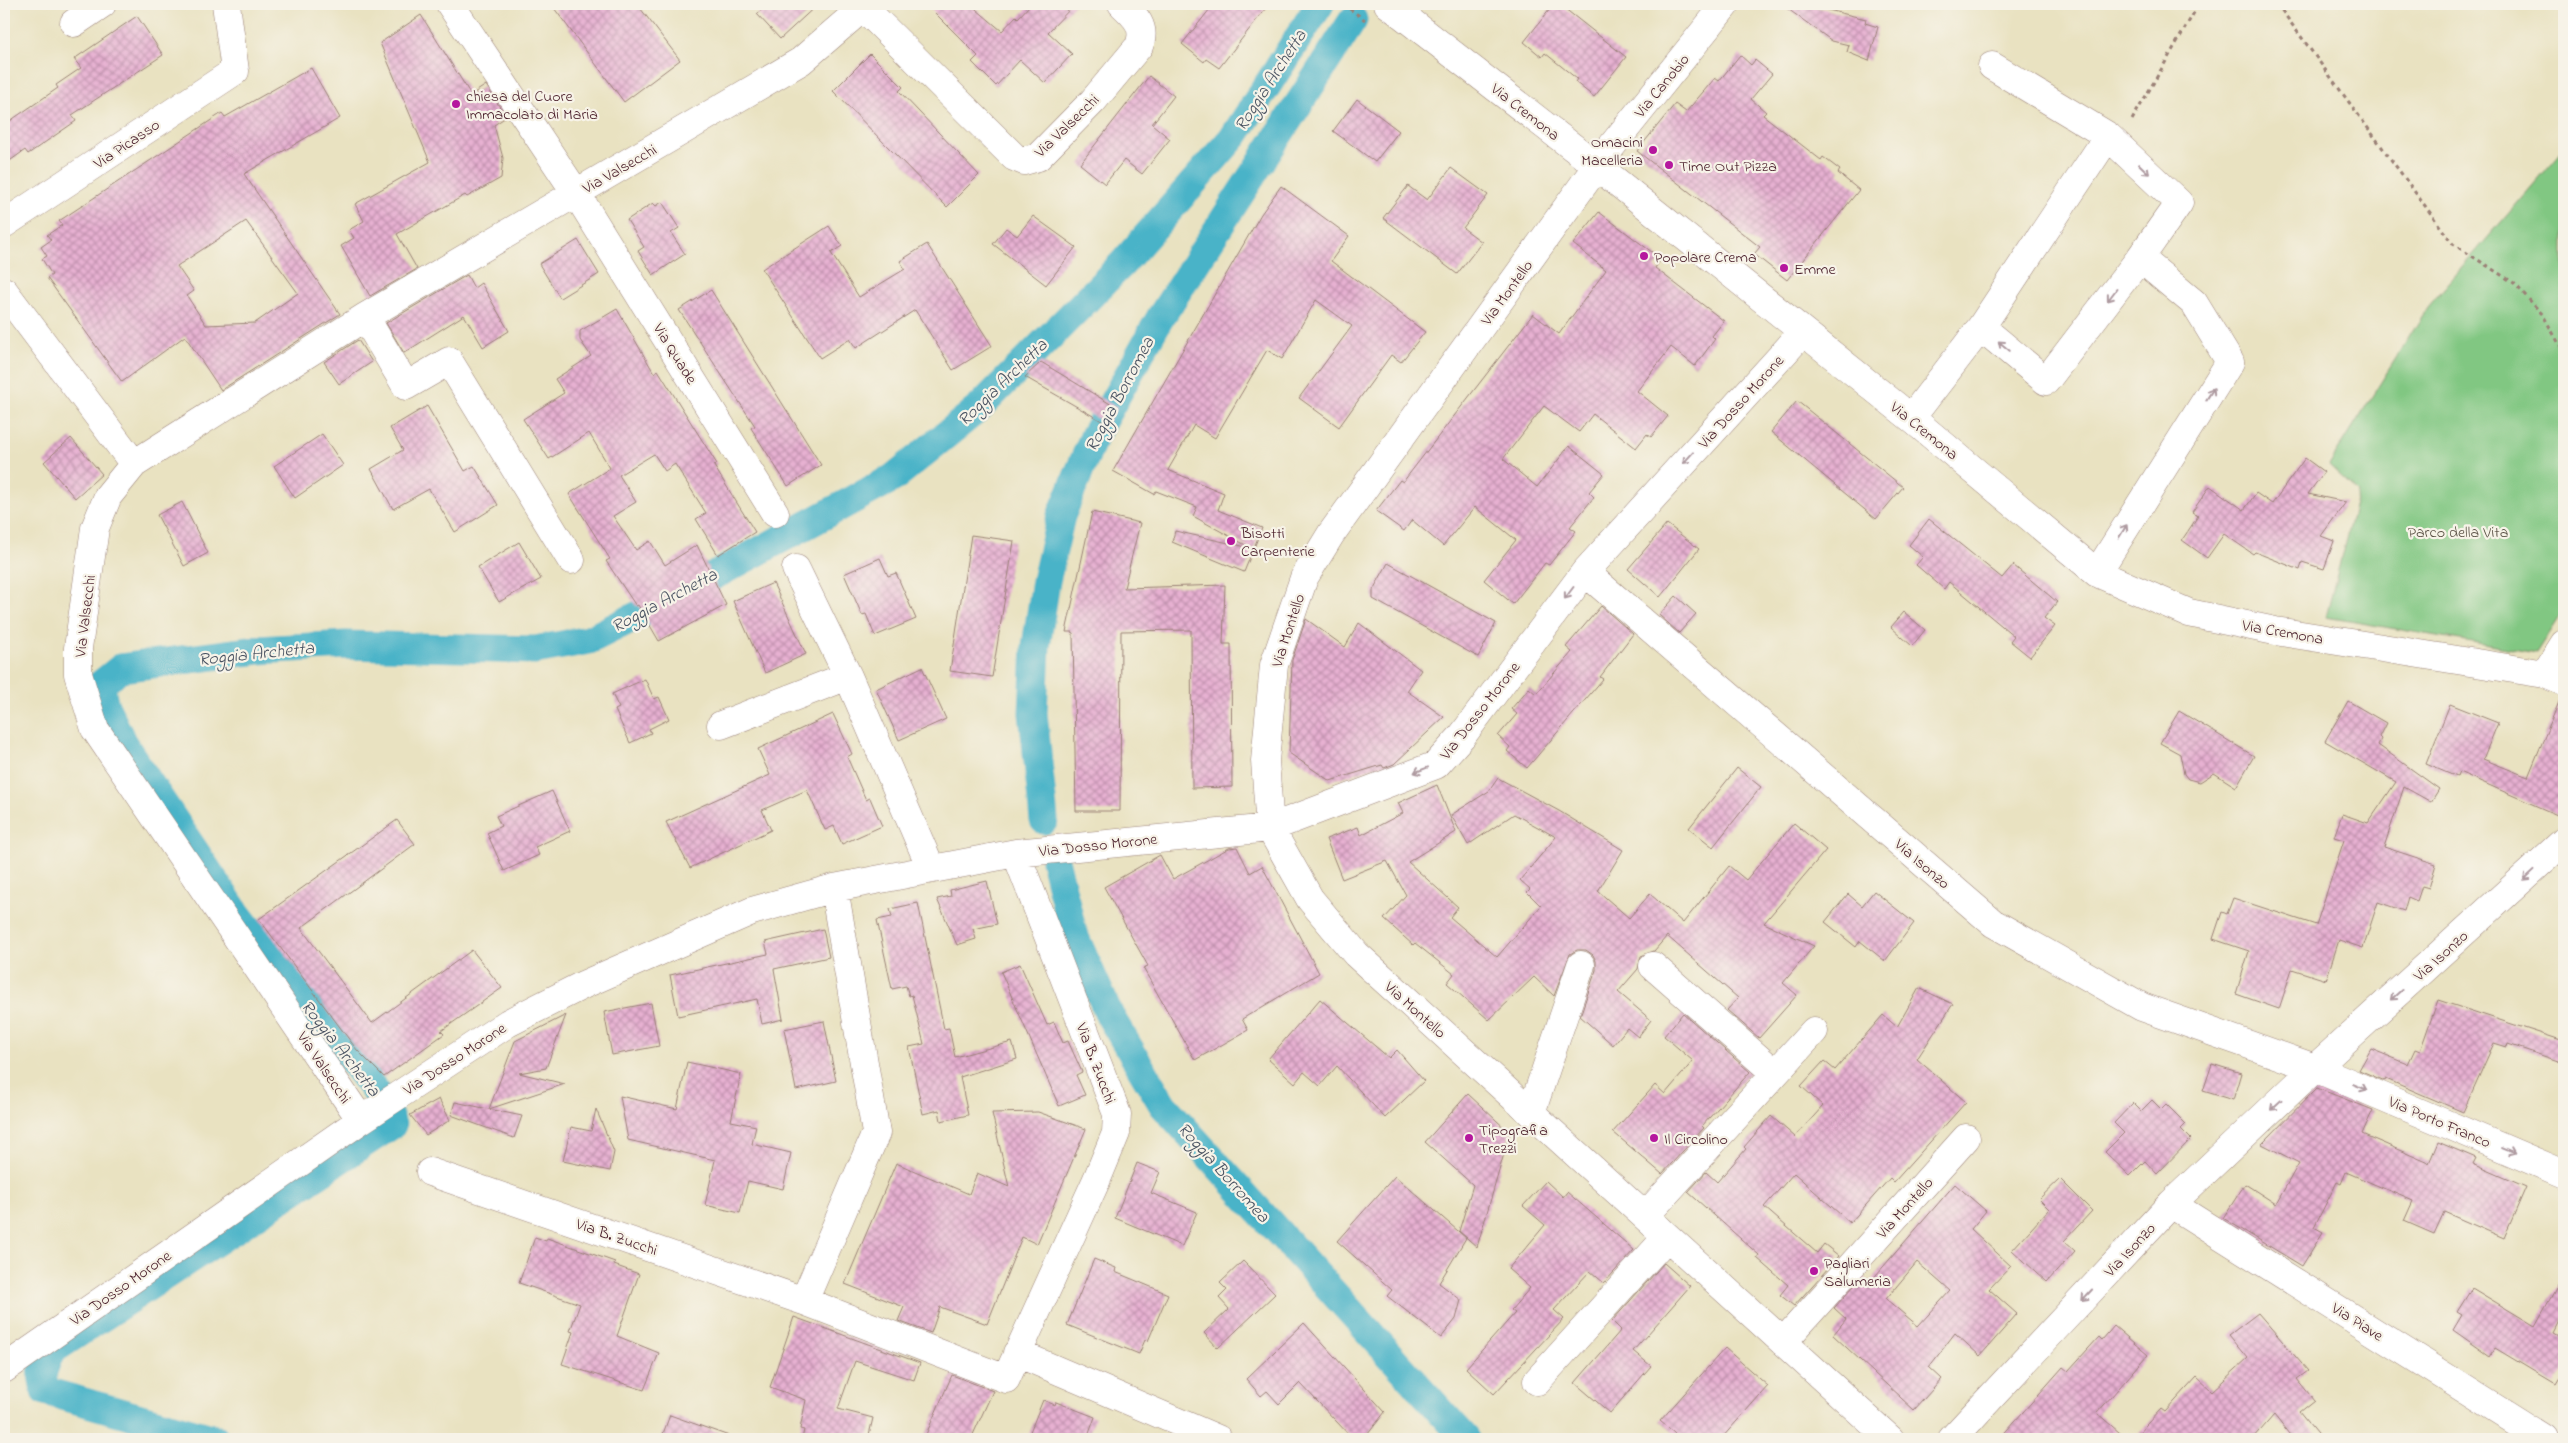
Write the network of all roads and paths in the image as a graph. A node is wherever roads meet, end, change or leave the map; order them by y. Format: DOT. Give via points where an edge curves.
graph roads {
  1 [pos="102,4"];
  2 [pos="226,4"];
  3 [pos="450,4"];
  4 [pos="1122,4"];
  5 [pos="1388,4"];
  6 [pos="1726,4"];
  7 [pos="2199,4"];
  8 [pos="2278,4"];
  9 [pos="865,5"];
  10 [pos="74,23"];
  11 [pos="1992,66"];
  12 [pos="2113,140"];
  13 [pos="1597,166"];
  14 [pos="576,193"];
  15 [pos="10,220"];
  16 [pos="4,241"];
  17 [pos="2140,258"];
  18 [pos="4,291"];
  19 [pos="365,317"];
  20 [pos="1981,327"];
  21 [pos="1803,332"];
  22 [pos="2564,358"];
  23 [pos="1912,418"];
  24 [pos="134,464"];
  25 [pos="775,513"];
  26 [pos="570,560"];
  27 [pos="796,569"];
  28 [pos="1585,572"];
  29 [pos="2097,572"];
  30 [pos="2564,644"];
  31 [pos="848,676"];
  32 [pos="2554,678"];
  33 [pos="721,725"];
  34 [pos="1270,828"];
  35 [pos="2564,841"];
  36 [pos="1016,853"];
  37 [pos="931,868"];
  38 [pos="834,888"];
  39 [pos="1581,965"];
  40 [pos="1653,966"];
  41 [pos="1814,1031"];
  42 [pos="2315,1068"];
  43 [pos="1775,1073"];
  44 [pos="376,1109"];
  45 [pos="1531,1113"];
  46 [pos="1966,1138"];
  47 [pos="430,1172"];
  48 [pos="2564,1174"];
  49 [pos="2172,1204"];
  50 [pos="1645,1216"];
  51 [pos="1667,1237"];
  52 [pos="804,1301"];
  53 [pos="1783,1342"];
  54 [pos="1017,1353"];
  55 [pos="4,1369"];
  56 [pos="1537,1381"];
  57 [pos="1218,1439"];
  58 [pos="1890,1439"];
  59 [pos="1952,1439"];
  60 [pos="2544,1439"];
  1 -- 10 [label="street"];
  2 -- 15 [label="street, Via Picasso" via="235,71"];
  3 -- 14 [label="street, Via Quade"];
  4 -- 9 [label="street, Via Valsecchi" via="1142,26 1144,36 1139,46 1038,157 1024,161 1014,157"];
  5 -- 13 [label="street, Via Cremona"];
  6 -- 13 [label="street, Via Canobio"];
  7 -- 12 [label="path"];
  8 -- 22 [label="path" via="2453,244 2514,283 2544,316"];
  9 -- 14 [label="street, Via Valsecchi" via="801,61"];
  11 -- 12 [label="street"];
  12 -- 17 [label="street, one-way" via="2179,203"];
  12 -- 20 [label="street"];
  13 -- 21 [label="street, Via Cremona"];
  13 -- 34 [label="street, Via Montello" via="1331,534 1304,578 1274,665 1265,761"];
  14 -- 19 [label="street, Via Valsecchi"];
  14 -- 25 [label="street, Via Quade"];
  15 -- 16 [label="street, Via Picasso"];
  17 -- 20 [label="street, one-way" via="2046,380"];
  29 -- 17 [label="street, one-way" via="2230,362 2194,303"];
  18 -- 24 [label="street"];
  19 -- 24 [label="street, Via Valsecchi"];
  19 -- 26 [label="street" via="406,386 450,361"];
  20 -- 23 [label="street"];
  21 -- 23 [label="street, Via Cremona"];
  21 -- 28 [label="street, Via Dosso Morone, one-way"];
  23 -- 29 [label="street, Via Cremona"];
  24 -- 44 [label="street, Via Valsecchi" via="108,496 95,528 78,648 78,674 95,729"];
  27 -- 31 [label="street"];
  28 -- 34 [label="street, Via Dosso Morone, one-way" via="1462,736 1436,765"];
  28 -- 42 [label="street, Via Isonzo" via="1993,923 2142,1007"];
  29 -- 32 [label="street, Via Cremona" via="2188,613 2275,631"];
  30 -- 32 [label="street, Via Cremona"];
  31 -- 33 [label="street"];
  31 -- 37 [label="street"];
  34 -- 36 [label="street, Via Dosso Morone"];
  34 -- 45 [label="street, Via Montello" via="1310,899 1356,954"];
  35 -- 42 [label="street, Via Isonzo, one-way"];
  36 -- 37 [label="street, Via Dosso Morone"];
  36 -- 54 [label="street, Via B. Zucchi" via="1117,1114 1116,1133"];
  37 -- 38 [label="street, Via Dosso Morone"];
  38 -- 44 [label="street, Via Dosso Morone" via="752,911 585,984 508,1023"];
  38 -- 52 [label="street" via="876,1133"];
  39 -- 45 [label="street"];
  40 -- 43 [label="street"];
  41 -- 43 [label="street"];
  42 -- 48 [label="street, Via Porto Franco, one-way"];
  42 -- 49 [label="street, Via Isonzo, one-way"];
  43 -- 50 [label="street"];
  44 -- 55 [label="street, Via Dosso Morone"];
  45 -- 50 [label="street, Via Montello"];
  46 -- 53 [label="street, Via Montello"];
  47 -- 52 [label="street, Via B. Zucchi"];
  49 -- 59 [label="street, Via Isonzo, one-way"];
  49 -- 60 [label="street, Via Piave"];
  50 -- 51 [label="street, Via Montello"];
  51 -- 53 [label="street, Via Montello"];
  51 -- 56 [label="street"];
  52 -- 54 [label="street, Via B. Zucchi" via="1006,1379"];
  53 -- 58 [label="street, Via Montello"];
  54 -- 57 [label="street"];
}
